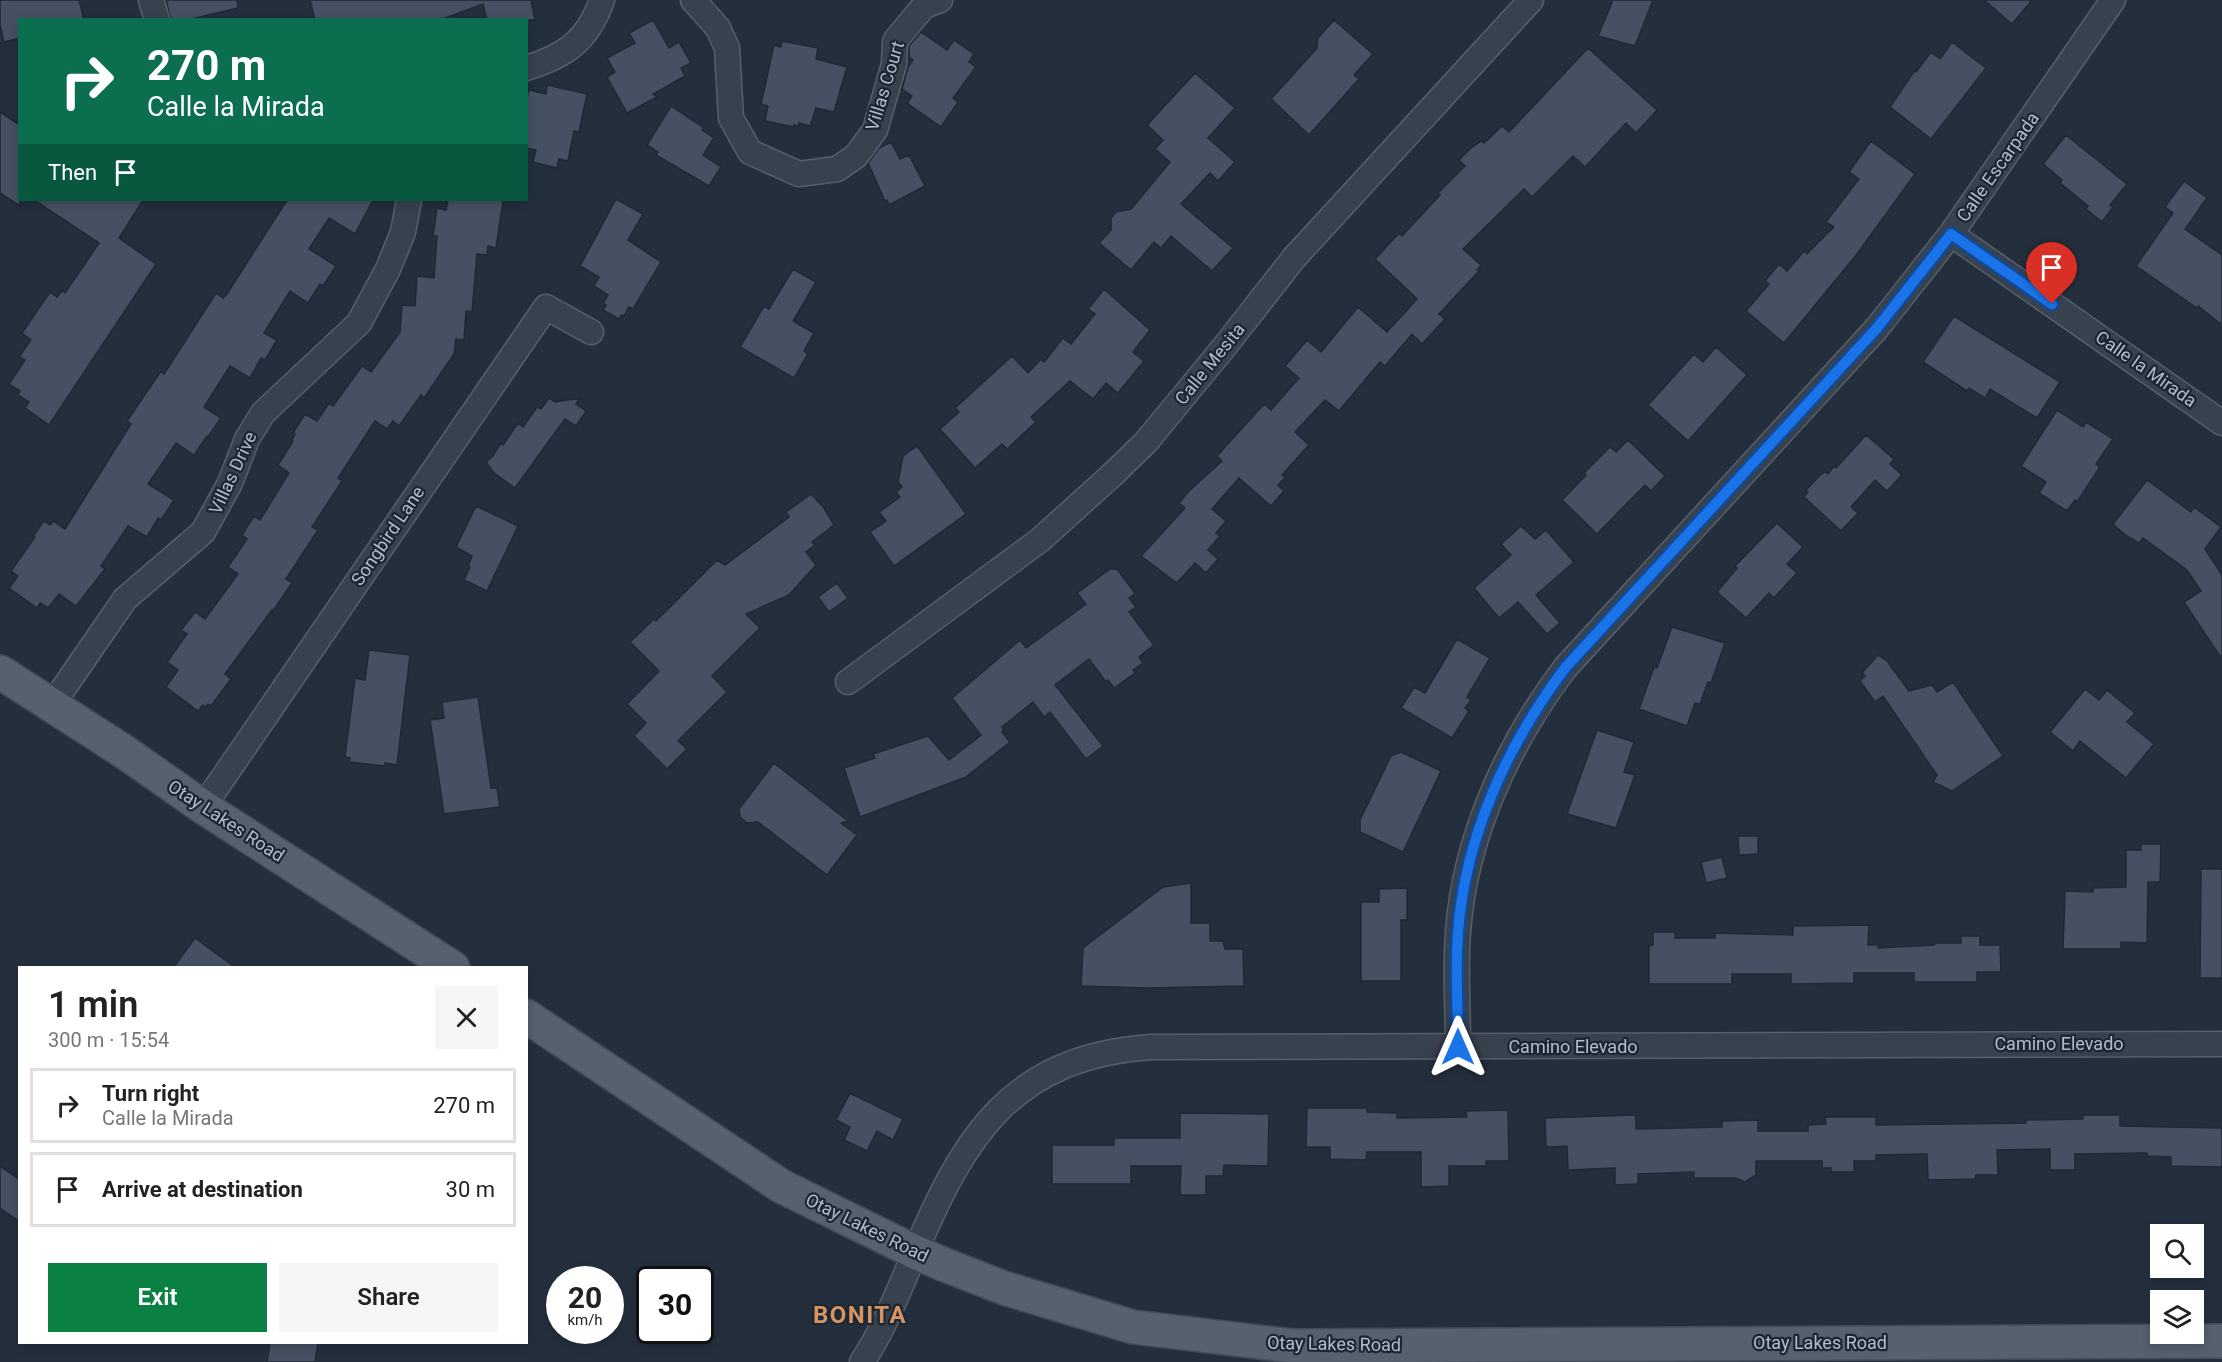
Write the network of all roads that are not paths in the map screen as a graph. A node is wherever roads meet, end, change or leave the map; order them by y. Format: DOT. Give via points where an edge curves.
graph roads {
  1 [pos="152,0"];
  2 [pos="602,0"];
  3 [pos="693,0"];
  4 [pos="940,0"];
  5 [pos="1531,0"];
  6 [pos="2113,0"];
  7 [pos="156,18"];
  8 [pos="528,67"];
  9 [pos="409,201"];
  10 [pos="1951,234"];
  11 [pos="591,332"];
  12 [pos="2222,423"];
  13 [pos="0,672"];
  14 [pos="848,682"];
  15 [pos="52,705"];
  16 [pos="203,807"];
  17 [pos="450,966"];
  18 [pos="528,1017"];
  19 [pos="2222,1044"];
  20 [pos="1458,1047"];
  21 [pos="915,1252"];
  22 [pos="2222,1341"];
  23 [pos="862,1362"];
  1 -- 7 [label="street"];
  2 -- 8 [label="street" via="589,28 567,52"];
  3 -- 4 [label="street, Villas Court" via="718,28 727,48 731,118 750,152 799,174 837,169 856,156 875,130 894,64 895,41 924,6"];
  5 -- 14 [label="street, Calle Mesita" via="1294,258 1137,450 1040,540"];
  6 -- 10 [label="street, Calle Escarpada"];
  9 -- 15 [label="street, Villas Drive" via="403,232 388,269 359,323 263,413 203,532 125,599"];
  10 -- 12 [label="street, Calle la Mirada"];
  10 -- 20 [label="street, Calle Escarpada" via="1877,328 1565,668 1538,705 1505,763 1489,801 1466,881 1458,932"];
  11 -- 16 [label="street, Songbird Lane" via="546,307"];
  13 -- 15 [label="main road, Otay Lakes Road"];
  15 -- 16 [label="main road, Otay Lakes Road"];
  16 -- 17 [label="main road, Otay Lakes Road"];
  18 -- 21 [label="main road, Otay Lakes Road" via="781,1186"];
  19 -- 20 [label="street, Camino Elevado"];
  20 -- 21 [label="street, Camino Elevado" via="1151,1047 1078,1060 1033,1082 981,1129 967,1148"];
  21 -- 22 [label="main road, Otay Lakes Road" via="1004,1288 1134,1327 1293,1346"];
  21 -- 23 [label="street, Camino Elevado" via="889,1314"];
}
